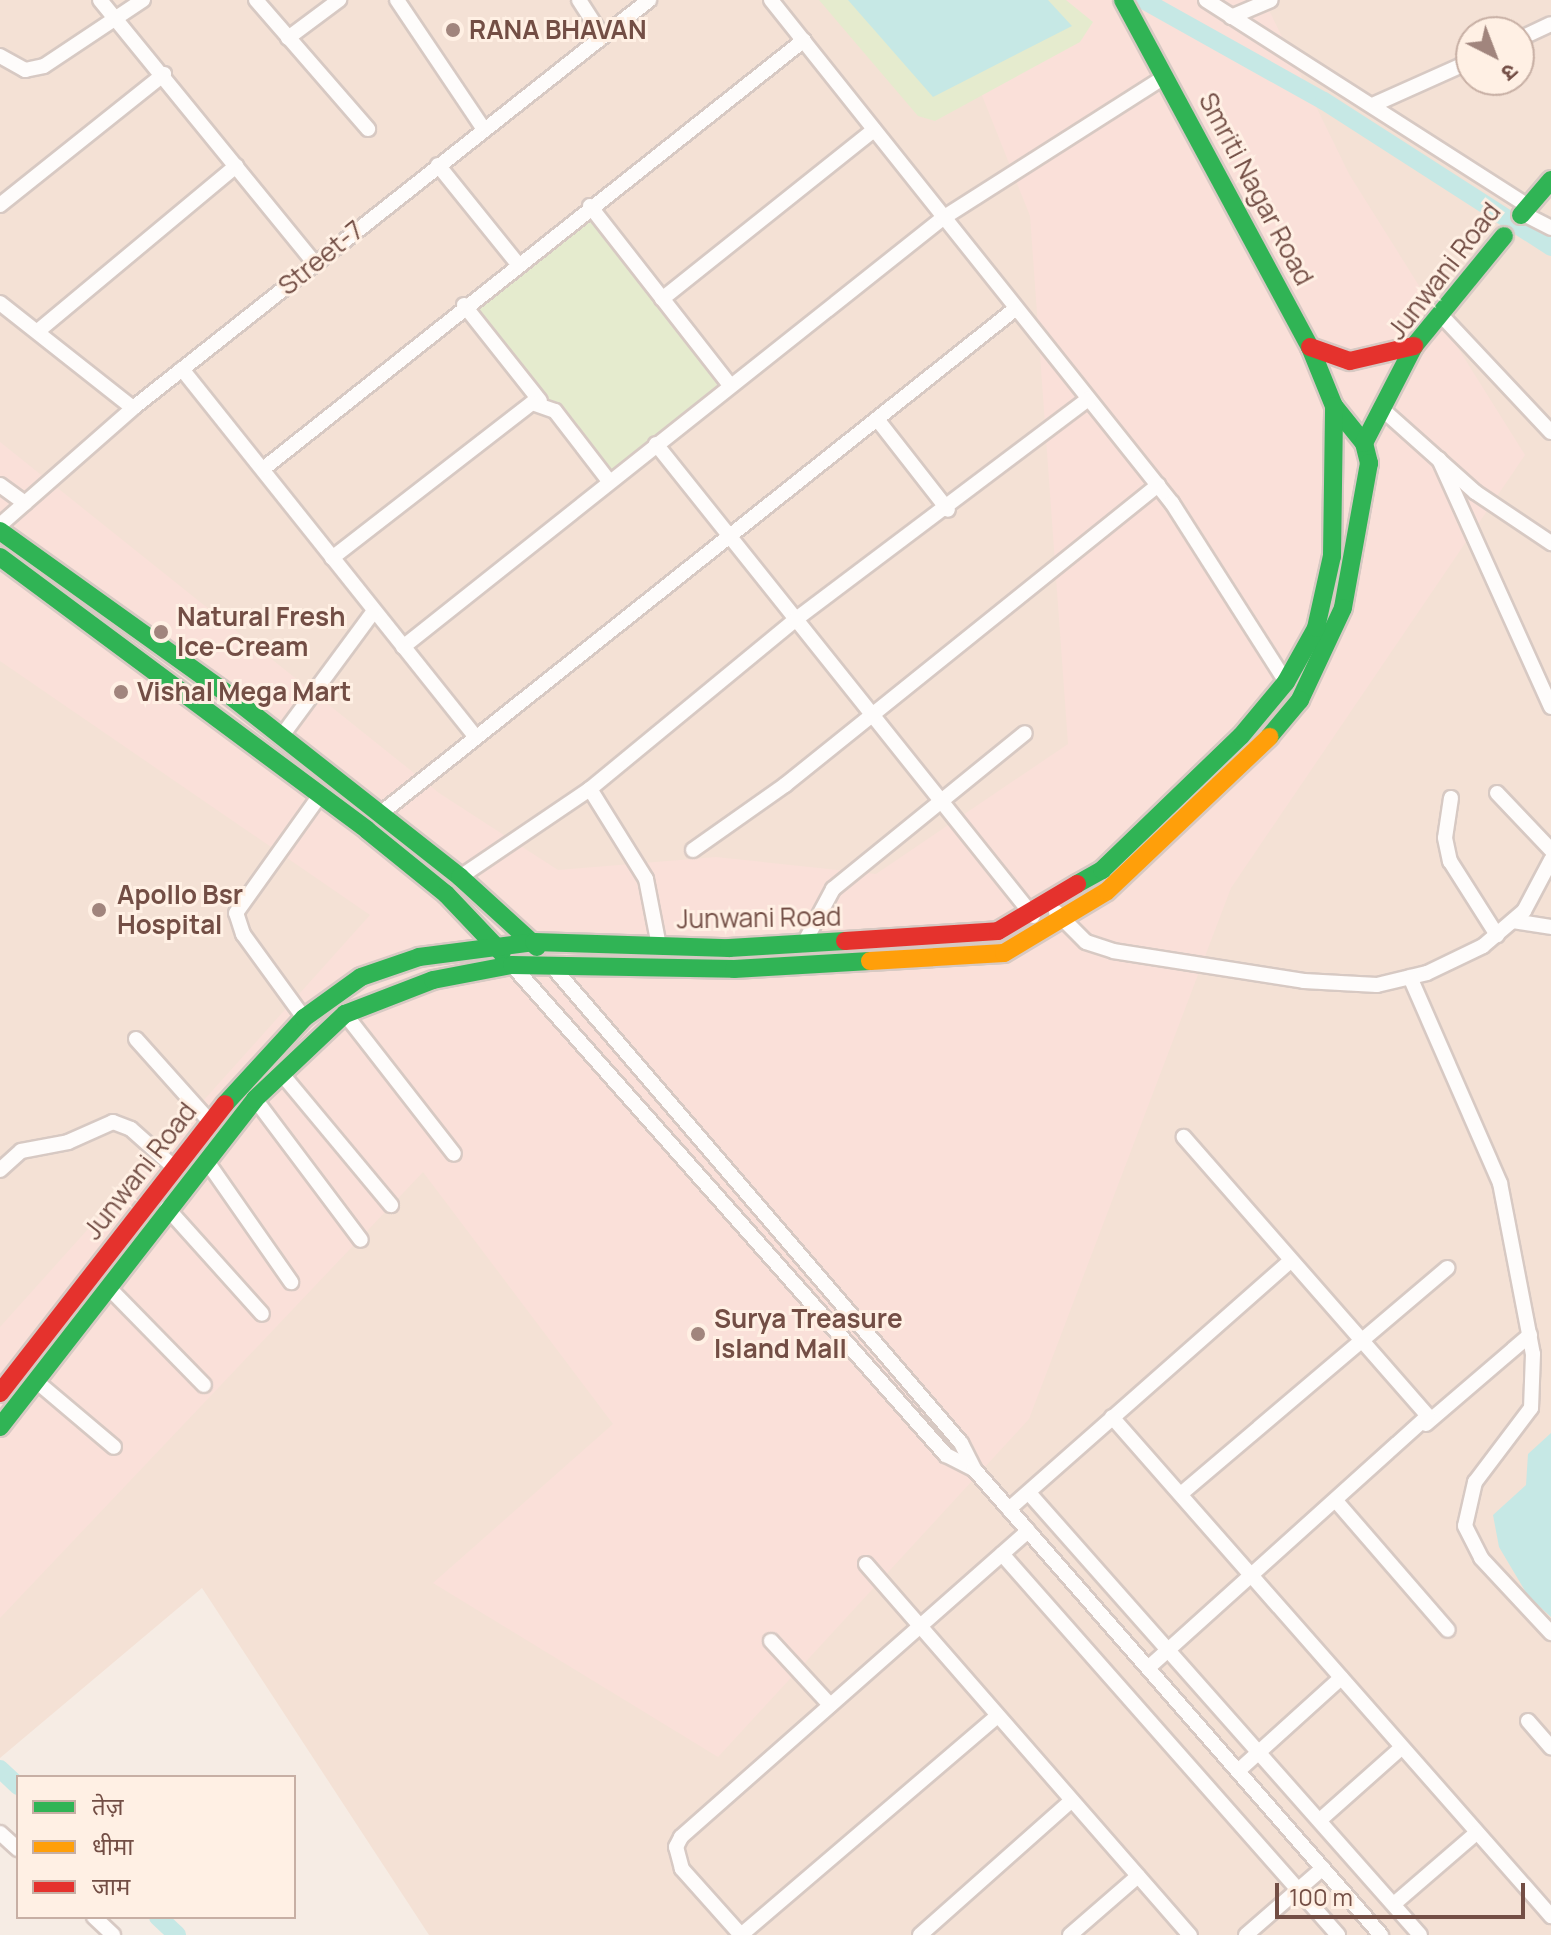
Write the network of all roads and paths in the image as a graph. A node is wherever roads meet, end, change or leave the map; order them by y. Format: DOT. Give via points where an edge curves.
graph roads {
  1 [pos="100,0"];
  2 [pos="143,0"];
  3 [pos="256,0"];
  4 [pos="339,0"];
  5 [pos="397,0"];
  6 [pos="579,0"];
  7 [pos="649,0"];
  8 [pos="771,0"];
  9 [pos="1123,0"];
  10 [pos="1206,0"];
  11 [pos="1271,0"];
  12 [pos="1231,17"];
  13 [pos="119,20"];
  14 [pos="601,34"];
  15 [pos="288,38"];
  16 [pos="804,40"];
  17 [pos="0,56"];
  18 [pos="1455,68"];
  19 [pos="164,74"];
  20 [pos="1166,76"];
  21 [pos="1375,104"];
  22 [pos="483,128"];
  23 [pos="368,129"];
  24 [pos="874,130"];
  25 [pos="438,165"];
  26 [pos="236,166"];
  27 [pos="1551,180"];
  28 [pos="0,205"];
  29 [pos="590,206"];
  30 [pos="1524,211"];
  31 [pos="943,218"];
  32 [pos="1551,228"];
  33 [pos="1504,236"];
  34 [pos="517,263"];
  35 [pos="315,264"];
  36 [pos="662,299"];
  37 [pos="0,303"];
  38 [pos="464,305"];
  39 [pos="1015,309"];
  40 [pos="1440,314"];
  41 [pos="38,331"];
  42 [pos="1414,346"];
  43 [pos="1310,347"];
  44 [pos="182,369"];
  45 [pos="730,385"];
  46 [pos="1088,399"];
  47 [pos="540,401"];
  48 [pos="1334,406"];
  49 [pos="133,408"];
  50 [pos="1382,409"];
  51 [pos="877,419"];
  52 [pos="1551,432"];
  53 [pos="1364,443"];
  54 [pos="656,444"];
  55 [pos="1439,459"];
  56 [pos="263,469"];
  57 [pos="609,481"];
  58 [pos="0,485"];
  59 [pos="1158,485"];
  60 [pos="25,503"];
  61 [pos="948,510"];
  62 [pos="0,525"];
  63 [pos="0,531"];
  64 [pos="729,534"];
  65 [pos="1551,543"];
  66 [pos="0,557"];
  67 [pos="332,558"];
  68 [pos="373,612"];
  69 [pos="795,620"];
  70 [pos="403,647"];
  71 [pos="1286,682"];
  72 [pos="1551,707"];
  73 [pos="874,714"];
  74 [pos="1025,733"];
  75 [pos="281,737"];
  76 [pos="476,737"];
  77 [pos="590,789"];
  78 [pos="1497,793"];
  79 [pos="321,794"];
  80 [pos="1451,798"];
  81 [pos="945,801"];
  82 [pos="1166,811"];
  83 [pos="380,814"];
  84 [pos="1179,826"];
  85 [pos="693,850"];
  86 [pos="1551,850"];
  87 [pos="1551,860"];
  88 [pos="460,877"];
  89 [pos="1050,905"];
  90 [pos="1033,916"];
  91 [pos="1064,921"];
  92 [pos="1513,921"];
  93 [pos="1551,927"];
  94 [pos="1497,935"];
  95 [pos="534,942"];
  96 [pos="496,945"];
  97 [pos="803,945"];
  98 [pos="659,946"];
  99 [pos="512,965"];
  100 [pos="552,966"];
  101 [pos="1410,977"];
  102 [pos="345,1014"];
  103 [pos="304,1018"];
  104 [pos="136,1039"];
  105 [pos="639,1072"];
  106 [pos="281,1073"];
  107 [pos="621,1086"];
  108 [pos="255,1099"];
  109 [pos="211,1123"];
  110 [pos="1184,1137"];
  111 [pos="454,1154"];
  112 [pos="206,1160"];
  113 [pos="175,1168"];
  114 [pos="0,1170"];
  115 [pos="391,1205"];
  116 [pos="167,1208"];
  117 [pos="361,1240"];
  118 [pos="1290,1261"];
  119 [pos="1447,1268"];
  120 [pos="291,1282"];
  121 [pos="108,1287"];
  122 [pos="262,1314"];
  123 [pos="1530,1335"];
  124 [pos="1361,1339"];
  125 [pos="36,1381"];
  126 [pos="204,1385"];
  127 [pos="0,1393"];
  128 [pos="1112,1417"];
  129 [pos="1426,1424"];
  130 [pos="0,1427"];
  131 [pos="114,1447"];
  132 [pos="974,1469"];
  133 [pos="1029,1493"];
  134 [pos="1182,1493"];
  135 [pos="1337,1502"];
  136 [pos="1009,1509"];
  137 [pos="1028,1531"];
  138 [pos="1002,1554"];
  139 [pos="866,1564"];
  140 [pos="1253,1574"];
  141 [pos="920,1627"];
  142 [pos="1448,1630"];
  143 [pos="1551,1633"];
  144 [pos="771,1641"];
  145 [pos="1169,1649"];
  146 [pos="1148,1668"];
  147 [pos="1341,1678"];
  148 [pos="830,1705"];
  149 [pos="996,1717"];
  150 [pos="1528,1721"];
  151 [pos="1551,1747"];
  152 [pos="1401,1748"];
  153 [pos="1260,1752"];
  154 [pos="1238,1771"];
  155 [pos="1071,1801"];
  156 [pos="1320,1820"];
  157 [pos="0,1833"];
  158 [pos="1475,1834"];
  159 [pos="16,1847"];
  160 [pos="1323,1868"];
  161 [pos="1138,1876"];
  162 [pos="1298,1890"];
  163 [pos="1394,1904"];
  164 [pos="1551,1916"];
  165 [pos="96,1919"];
  166 [pos="113,1935"];
  167 [pos="741,1935"];
  168 [pos="920,1935"];
  169 [pos="1070,1935"];
  170 [pos="1190,1935"];
  171 [pos="1246,1935"];
  172 [pos="1338,1935"];
  173 [pos="1381,1935"];
  174 [pos="1420,1935"];
  1 -- 13 [label="street"];
  2 -- 13 [label="street"];
  3 -- 15 [label="street"];
  4 -- 15 [label="street"];
  5 -- 22 [label="street"];
  6 -- 14 [label="street"];
  7 -- 14 [label="street, Street-7"];
  8 -- 16 [label="street"];
  9 -- 20 [label="main road, Smriti Nagar Road"];
  10 -- 12 [label="street"];
  11 -- 12 [label="street"];
  12 -- 21 [label="street"];
  13 -- 17 [label="street" via="44,66 25,70"];
  13 -- 19 [label="street"];
  14 -- 22 [label="street, Street-7"];
  15 -- 23 [label="street"];
  16 -- 24 [label="street"];
  16 -- 29 [label="street"];
  18 -- 21 [label="street"];
  19 -- 26 [label="street"];
  19 -- 28 [label="street"];
  20 -- 31 [label="street"];
  20 -- 43 [label="main road, Smriti Nagar Road"];
  21 -- 30 [label="street"];
  22 -- 25 [label="street, Street-7"];
  24 -- 31 [label="street"];
  24 -- 36 [label="street"];
  25 -- 34 [label="street"];
  25 -- 35 [label="street, Street-7"];
  26 -- 35 [label="street"];
  26 -- 41 [label="street"];
  27 -- 30 [label="main road, Junwani Road"];
  29 -- 34 [label="street"];
  29 -- 36 [label="street"];
  30 -- 32 [label="street"];
  30 -- 33 [label="street, Junwani Road"];
  31 -- 39 [label="street"];
  31 -- 45 [label="street"];
  33 -- 40 [label="main road, Junwani Road"];
  34 -- 38 [label="street"];
  35 -- 44 [label="street, Street-7"];
  36 -- 45 [label="street"];
  37 -- 41 [label="street"];
  38 -- 47 [label="street"];
  38 -- 56 [label="street"];
  39 -- 46 [label="street"];
  39 -- 51 [label="street"];
  40 -- 42 [label="main road, Junwani Road"];
  40 -- 52 [label="street"];
  41 -- 49 [label="street"];
  42 -- 43 [label="main road" via="1350,361"];
  42 -- 50 [label="main road, Junwani Road"];
  43 -- 48 [label="main road, Smriti Nagar Road"];
  44 -- 49 [label="street, Street-7"];
  44 -- 56 [label="street"];
  45 -- 54 [label="street"];
  46 -- 59 [label="street"];
  46 -- 61 [label="street"];
  47 -- 57 [label="street"];
  47 -- 67 [label="street"];
  48 -- 53 [label="main road"];
  48 -- 71 [label="main road, Junwani Road" via="1332,556 1316,628"];
  49 -- 60 [label="street, Street-7"];
  50 -- 53 [label="main road, Junwani Road"];
  50 -- 55 [label="street"];
  51 -- 61 [label="street"];
  51 -- 64 [label="street"];
  53 -- 84 [label="main road, Junwani Road" via="1369,463 1359,523 1329,646 1300,700 1252,756"];
  54 -- 57 [label="street"];
  54 -- 64 [label="street"];
  55 -- 65 [label="street"];
  55 -- 72 [label="street"];
  56 -- 67 [label="street"];
  57 -- 70 [label="street"];
  58 -- 60 [label="street"];
  59 -- 71 [label="street"];
  59 -- 73 [label="street"];
  60 -- 62 [label="street, Street-7"];
  61 -- 69 [label="street"];
  63 -- 75 [label="main road"];
  64 -- 69 [label="street"];
  64 -- 76 [label="street"];
  66 -- 79 [label="main road"];
  67 -- 68 [label="street"];
  68 -- 70 [label="street"];
  68 -- 75 [label="street"];
  69 -- 73 [label="street"];
  69 -- 77 [label="street"];
  70 -- 76 [label="street"];
  71 -- 82 [label="main road, Junwani Road"];
  73 -- 81 [label="street"];
  73 -- 85 [label="street"];
  74 -- 81 [label="street"];
  75 -- 83 [label="main road"];
  76 -- 83 [label="street"];
  77 -- 88 [label="street"];
  77 -- 98 [label="street" via="646,879"];
  78 -- 86 [label="street"];
  79 -- 96 [label="main road" via="419,871"];
  79 -- 103 [label="street" via="236,913 243,934"];
  80 -- 94 [label="street" via="1445,838 1450,861"];
  81 -- 90 [label="street"];
  81 -- 97 [label="street" via="833,889"];
  82 -- 84 [label="main road"];
  82 -- 89 [label="main road, Junwani Road" via="1102,870"];
  83 -- 88 [label="main road"];
  84 -- 91 [label="main road, Junwani Road"];
  87 -- 92 [label="street"];
  88 -- 95 [label="main road"];
  89 -- 90 [label="main road, Junwani Road"];
  89 -- 91 [label="street"];
  90 -- 97 [label="main road, Junwani Road" via="998,931 949,938"];
  91 -- 100 [label="main road, Junwani Road" via="1004,953 954,959 734,969"];
  91 -- 101 [label="street" via="1086,942 1113,951 1345,985"];
  92 -- 93 [label="street"];
  92 -- 94 [label="street"];
  94 -- 101 [label="street"];
  95 -- 96 [label="main road, Junwani Road"];
  95 -- 98 [label="main road, Junwani Road"];
  95 -- 100 [label="main road"];
  96 -- 99 [label="main road"];
  96 -- 103 [label="main road, Junwani Road" via="389,965 337,991"];
  97 -- 98 [label="main road, Junwani Road"];
  99 -- 100 [label="main road, Junwani Road"];
  99 -- 102 [label="main road, Junwani Road" via="421,984"];
  99 -- 107 [label="street"];
  100 -- 105 [label="street"];
  101 -- 123 [label="street" via="1500,1183"];
  102 -- 106 [label="main road, Junwani Road"];
  102 -- 111 [label="street"];
  103 -- 109 [label="main road, Junwani Road"];
  104 -- 109 [label="street"];
  105 -- 107 [label="street"];
  105 -- 132 [label="street" via="961,1443"];
  106 -- 108 [label="main road, Junwani Road"];
  106 -- 115 [label="street"];
  107 -- 132 [label="street" via="946,1455"];
  108 -- 112 [label="main road, Junwani Road"];
  108 -- 117 [label="street"];
  109 -- 113 [label="main road, Junwani Road"];
  110 -- 118 [label="street"];
  112 -- 116 [label="main road, Junwani Road"];
  112 -- 120 [label="street"];
  113 -- 114 [label="street" via="131,1129 113,1122 68,1142 21,1151"];
  113 -- 127 [label="main road, Junwani Road"];
  116 -- 121 [label="main road, Junwani Road"];
  116 -- 122 [label="street"];
  118 -- 124 [label="street"];
  118 -- 128 [label="street"];
  119 -- 124 [label="street"];
  121 -- 125 [label="main road, Junwani Road"];
  121 -- 126 [label="street"];
  123 -- 129 [label="street"];
  123 -- 143 [label="street" via="1531,1408 1475,1482 1465,1526 1481,1558"];
  124 -- 129 [label="street" via="1424,1408"];
  124 -- 134 [label="street"];
  125 -- 130 [label="main road, Junwani Road"];
  125 -- 131 [label="street"];
  128 -- 133 [label="street"];
  128 -- 134 [label="street"];
  129 -- 135 [label="street"];
  132 -- 136 [label="street"];
  133 -- 136 [label="street"];
  133 -- 145 [label="street"];
  134 -- 140 [label="street"];
  135 -- 140 [label="street"];
  135 -- 142 [label="street"];
  136 -- 137 [label="street"];
  137 -- 138 [label="street"];
  137 -- 146 [label="street"];
  138 -- 141 [label="street"];
  138 -- 162 [label="street"];
  139 -- 141 [label="street"];
  140 -- 145 [label="street"];
  140 -- 147 [label="street"];
  141 -- 148 [label="street"];
  141 -- 149 [label="street"];
  144 -- 148 [label="street"];
  145 -- 146 [label="street"];
  145 -- 153 [label="street"];
  146 -- 154 [label="street"];
  147 -- 152 [label="street"];
  147 -- 153 [label="street"];
  148 -- 167 [label="street" via="676,1847 682,1869"];
  149 -- 155 [label="street"];
  149 -- 167 [label="street"];
  150 -- 151 [label="street"];
  152 -- 156 [label="street"];
  152 -- 158 [label="street"];
  153 -- 154 [label="street"];
  153 -- 156 [label="street"];
  154 -- 160 [label="street"];
  155 -- 161 [label="street"];
  155 -- 168 [label="street"];
  156 -- 163 [label="street"];
  157 -- 159 [label="street"];
  158 -- 163 [label="street"];
  158 -- 164 [label="street"];
  160 -- 162 [label="street"];
  160 -- 173 [label="street"];
  161 -- 169 [label="street"];
  161 -- 170 [label="street"];
  162 -- 171 [label="street"];
  162 -- 172 [label="street"];
  163 -- 174 [label="street"];
  165 -- 166 [label="street"];
}
